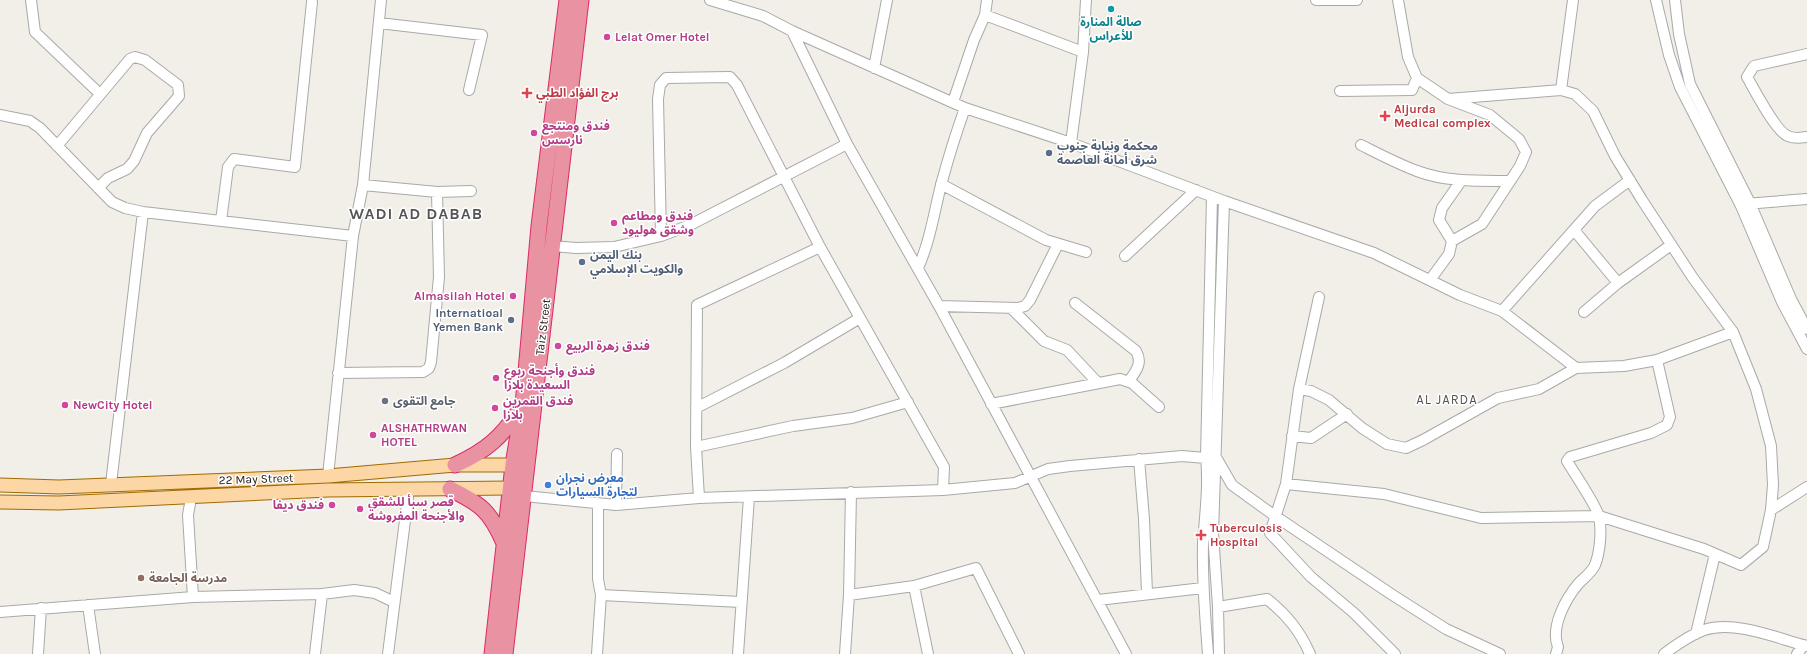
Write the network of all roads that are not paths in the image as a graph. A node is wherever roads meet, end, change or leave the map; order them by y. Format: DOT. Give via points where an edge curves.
graph roads {
  1 [pos="31,0"];
  2 [pos="381,0"];
  3 [pos="567,0"];
  4 [pos="582,0"];
  5 [pos="710,0"];
  6 [pos="886,0"];
  7 [pos="987,0"];
  8 [pos="1086,0"];
  9 [pos="1316,0"];
  10 [pos="1357,0"];
  11 [pos="1398,0"];
  12 [pos="1573,0"];
  13 [pos="1656,0"];
  14 [pos="1675,0"];
  15 [pos="312,2"];
  16 [pos="985,15"];
  17 [pos="379,23"];
  18 [pos="792,32"];
  19 [pos="1083,52"];
  20 [pos="1807,54"];
  21 [pos="874,68"];
  22 [pos="1416,78"];
  23 [pos="468,90"];
  24 [pos="1340,90"];
  25 [pos="1561,90"];
  26 [pos="100,94"];
  27 [pos="1448,99"];
  28 [pos="953,102"];
  29 [pos="965,108"];
  30 [pos="0,115"];
  31 [pos="1807,138"];
  32 [pos="1071,143"];
  33 [pos="847,144"];
  34 [pos="57,146"];
  35 [pos="1361,146"];
  36 [pos="783,177"];
  37 [pos="1630,180"];
  38 [pos="1461,181"];
  39 [pos="1508,181"];
  40 [pos="941,184"];
  41 [pos="363,185"];
  42 [pos="98,188"];
  43 [pos="1196,190"];
  44 [pos="471,191"];
  45 [pos="437,192"];
  46 [pos="1212,197"];
  47 [pos="1807,199"];
  48 [pos="1224,201"];
  49 [pos="1745,204"];
  50 [pos="144,212"];
  51 [pos="221,222"];
  52 [pos="539,226"];
  53 [pos="554,227"];
  54 [pos="1574,230"];
  55 [pos="353,236"];
  56 [pos="661,236"];
  57 [pos="1452,241"];
  58 [pos="1058,244"];
  59 [pos="1672,245"];
  60 [pos="553,246"];
  61 [pos="820,247"];
  62 [pos="1086,252"];
  63 [pos="1125,256"];
  64 [pos="918,268"];
  65 [pos="1430,280"];
  66 [pos="1618,282"];
  67 [pos="1319,297"];
  68 [pos="1074,303"];
  69 [pos="939,306"];
  70 [pos="1011,308"];
  71 [pos="1502,311"];
  72 [pos="1584,312"];
  73 [pos="860,318"];
  74 [pos="1807,329"];
  75 [pos="1733,332"];
  76 [pos="1807,349"];
  77 [pos="1658,360"];
  78 [pos="1576,368"];
  79 [pos="338,373"];
  80 [pos="1129,381"];
  81 [pos="1098,383"];
  82 [pos="1299,388"];
  83 [pos="908,402"];
  84 [pos="991,404"];
  85 [pos="523,405"];
  86 [pos="1159,407"];
  87 [pos="696,408"];
  88 [pos="1347,414"];
  89 [pos="1292,436"];
  90 [pos="696,447"];
  91 [pos="616,454"];
  92 [pos="1206,457"];
  93 [pos="1139,459"];
  94 [pos="1217,459"];
  95 [pos="455,465"];
  96 [pos="513,465"];
  97 [pos="328,476"];
  98 [pos="1031,476"];
  99 [pos="190,481"];
  100 [pos="111,484"];
  101 [pos="1286,484"];
  102 [pos="0,485"];
  103 [pos="1807,487"];
  104 [pos="510,488"];
  105 [pos="409,489"];
  106 [pos="450,489"];
  107 [pos="328,490"];
  108 [pos="943,490"];
  109 [pos="851,492"];
  110 [pos="524,496"];
  111 [pos="749,497"];
  112 [pos="191,498"];
  113 [pos="699,498"];
  114 [pos="0,502"];
  115 [pos="598,504"];
  116 [pos="616,505"];
  117 [pos="1771,510"];
  118 [pos="1275,516"];
  119 [pos="1599,516"];
  120 [pos="504,544"];
  121 [pos="1715,554"];
  122 [pos="914,586"];
  123 [pos="1203,588"];
  124 [pos="1147,593"];
  125 [pos="322,594"];
  126 [pos="601,595"];
  127 [pos="849,595"];
  128 [pos="193,597"];
  129 [pos="1098,600"];
  130 [pos="394,602"];
  131 [pos="741,602"];
  132 [pos="88,605"];
  133 [pos="1218,607"];
  134 [pos="41,608"];
  135 [pos="0,612"];
  136 [pos="1696,634"];
  137 [pos="1805,646"];
  138 [pos="38,654"];
  139 [pos="95,654"];
  140 [pos="315,654"];
  141 [pos="388,654"];
  142 [pos="492,654"];
  143 [pos="505,654"];
  144 [pos="597,654"];
  145 [pos="738,654"];
  146 [pos="844,654"];
  147 [pos="928,654"];
  148 [pos="1019,654"];
  149 [pos="1126,654"];
  150 [pos="1208,654"];
  151 [pos="1219,654"];
  152 [pos="1310,654"];
  153 [pos="1395,654"];
  154 [pos="1500,654"];
  155 [pos="1556,654"];
  156 [pos="1664,654"];
  157 [pos="1797,654"];
  1 -- 26 [label="street" via="35,32"];
  2 -- 17 [label="street"];
  3 -- 52 [label="highway, Taiz Street"];
  4 -- 53 [label="highway, Taiz Street"];
  5 -- 18 [label="street" via="762,16"];
  6 -- 21 [label="street"];
  7 -- 16 [label="street"];
  8 -- 19 [label="street"];
  9 -- 10 [label="street"];
  11 -- 22 [label="street" via="1408,58"];
  12 -- 25 [label="street"];
  13 -- 49 [label="street" via="1669,56 1680,87"];
  14 -- 49 [label="street" via="1679,34 1690,84"];
  15 -- 51 [label="street" via="294,167 234,159 228,167"];
  16 -- 19 [label="street"];
  16 -- 28 [label="street"];
  17 -- 23 [label="street" via="482,35"];
  17 -- 41 [label="street"];
  18 -- 21 [label="street"];
  18 -- 33 [label="street"];
  19 -- 32 [label="street"];
  20 -- 31 [label="street" via="1754,66 1747,77 1764,109 1786,136"];
  21 -- 28 [label="street"];
  22 -- 24 [label="street" via="1412,90"];
  22 -- 27 [label="street"];
  25 -- 27 [label="street"];
  25 -- 37 [label="street" via="1575,94 1593,111"];
  26 -- 34 [label="street"];
  26 -- 42 [label="street" via="130,59 135,57 145,60 178,85 179,91 176,101 147,133 128,169 108,178"];
  27 -- 39 [label="street" via="1490,115 1519,139 1526,152 1520,166"];
  28 -- 29 [label="street"];
  29 -- 32 [label="street"];
  29 -- 40 [label="street"];
  30 -- 34 [label="street" via="30,121"];
  32 -- 43 [label="street"];
  33 -- 36 [label="street"];
  33 -- 64 [label="street"];
  34 -- 42 [label="street"];
  35 -- 38 [label="street" via="1417,172"];
  36 -- 56 [label="street" via="690,225"];
  36 -- 56 [label="street" via="737,85 730,77 666,78 660,86 658,99"];
  36 -- 61 [label="street"];
  37 -- 54 [label="street" via="1595,206"];
  37 -- 59 [label="street"];
  38 -- 39 [label="street"];
  38 -- 57 [label="street" via="1442,208 1439,220"];
  39 -- 57 [label="street" via="1482,224"];
  40 -- 58 [label="street" via="1024,230"];
  40 -- 64 [label="street" via="929,238"];
  41 -- 45 [label="street"];
  41 -- 55 [label="street"];
  42 -- 50 [label="street" via="112,202"];
  43 -- 46 [label="street"];
  43 -- 63 [label="street"];
  44 -- 45 [label="street"];
  45 -- 79 [label="street" via="439,277 429,368 423,372"];
  46 -- 48 [label="street"];
  46 -- 92 [label="street"];
  47 -- 49 [label="street"];
  48 -- 65 [label="street" via="1374,253"];
  48 -- 94 [label="street"];
  49 -- 74 [label="street"];
  49 -- 76 [label="street" via="1782,302"];
  50 -- 51 [label="street"];
  50 -- 100 [label="street"];
  51 -- 55 [label="street"];
  52 -- 53 [label="highway"];
  52 -- 85 [label="highway, Taiz Street"];
  53 -- 60 [label="highway, Taiz Street"];
  54 -- 66 [label="street"];
  54 -- 71 [label="street"];
  55 -- 79 [label="street"];
  56 -- 60 [label="street" via="614,247"];
  57 -- 65 [label="street" via="1449,254"];
  58 -- 62 [label="street"];
  58 -- 70 [label="street" via="1029,302 1022,307"];
  59 -- 66 [label="street"];
  59 -- 75 [label="street"];
  60 -- 110 [label="highway, Taiz Street"];
  61 -- 73 [label="street"];
  61 -- 87 [label="street" via="697,305"];
  64 -- 69 [label="street"];
  65 -- 71 [label="street"];
  66 -- 72 [label="street"];
  67 -- 82 [label="street"];
  68 -- 80 [label="street" via="1136,351 1139,364"];
  69 -- 70 [label="street"];
  69 -- 84 [label="street"];
  70 -- 81 [label="street" via="1044,341 1067,350"];
  71 -- 78 [label="street"];
  73 -- 83 [label="street"];
  73 -- 87 [label="street" via="784,363"];
  75 -- 77 [label="street"];
  75 -- 117 [label="street" via="1756,389 1771,446"];
  77 -- 78 [label="street" via="1624,366"];
  77 -- 119 [label="street" via="1670,417 1667,424 1651,433 1570,457 1567,461"];
  78 -- 88 [label="street" via="1539,389 1498,398 1406,448 1387,444 1362,428"];
  79 -- 97 [label="street"];
  80 -- 81 [label="street" via="1120,379"];
  80 -- 86 [label="street"];
  81 -- 84 [label="street"];
  82 -- 88 [label="street" via="1329,400"];
  82 -- 89 [label="street"];
  83 -- 90 [label="street" via="852,418 793,426"];
  83 -- 108 [label="street" via="944,467"];
  84 -- 98 [label="street"];
  85 -- 95 [label="highway" via="497,440 475,456"];
  85 -- 96 [label="highway, Taiz Street"];
  87 -- 90 [label="street"];
  88 -- 89 [label="street" via="1311,438"];
  89 -- 101 [label="street"];
  90 -- 113 [label="street"];
  91 -- 116 [label="street"];
  92 -- 93 [label="street"];
  92 -- 94 [label="street"];
  92 -- 123 [label="street" via="1208,479"];
  93 -- 98 [label="street" via="1048,469"];
  93 -- 124 [label="street"];
  94 -- 118 [label="street" via="1232,485"];
  94 -- 133 [label="street" via="1213,534"];
  95 -- 96 [label="main road, 22 May Street"];
  95 -- 97 [label="main road, 22 May Street"];
  96 -- 104 [label="highway, Taiz Street"];
  97 -- 99 [label="main road, 22 May Street"];
  97 -- 107 [label="main road"];
  98 -- 108 [label="street" via="1015,483"];
  98 -- 129 [label="street"];
  99 -- 100 [label="main road, 22 May Street"];
  99 -- 112 [label="main road"];
  100 -- 102 [label="main road, 22 May Street" via="60,487"];
  101 -- 118 [label="street"];
  101 -- 119 [label="street" via="1384,494 1481,518"];
  103 -- 117 [label="street"];
  104 -- 106 [label="main road, 22 May Street"];
  104 -- 120 [label="highway, Taiz Street"];
  105 -- 106 [label="main road, 22 May Street"];
  105 -- 107 [label="main road, 22 May Street"];
  105 -- 130 [label="street"];
  106 -- 120 [label="highway" via="473,500 489,514"];
  107 -- 112 [label="main road, 22 May Street"];
  108 -- 109 [label="street"];
  109 -- 111 [label="street"];
  109 -- 127 [label="street"];
  110 -- 115 [label="street"];
  110 -- 143 [label="highway, Taiz Street"];
  111 -- 113 [label="street"];
  111 -- 131 [label="street"];
  112 -- 114 [label="main road, 22 May Street" via="59,504"];
  112 -- 128 [label="street" via="188,515"];
  113 -- 116 [label="street"];
  115 -- 116 [label="street"];
  115 -- 126 [label="street" via="598,579"];
  117 -- 121 [label="street" via="1764,547 1741,565"];
  118 -- 153 [label="street" via="1270,533 1310,577 1354,613"];
  118 -- 154 [label="street" via="1446,629"];
  119 -- 121 [label="street"];
  119 -- 155 [label="street" via="1600,541 1595,566 1568,597 1556,632"];
  120 -- 142 [label="highway, Taiz Street"];
  121 -- 136 [label="street"];
  122 -- 127 [label="street"];
  122 -- 147 [label="street"];
  122 -- 148 [label="street" via="976,568"];
  123 -- 124 [label="street"];
  123 -- 150 [label="street"];
  124 -- 129 [label="street"];
  125 -- 128 [label="street"];
  125 -- 130 [label="street" via="354,590 375,593"];
  125 -- 140 [label="street"];
  126 -- 131 [label="street"];
  126 -- 144 [label="street"];
  127 -- 146 [label="street"];
  128 -- 132 [label="street"];
  129 -- 149 [label="street"];
  130 -- 141 [label="street"];
  131 -- 145 [label="street"];
  132 -- 134 [label="street"];
  132 -- 139 [label="street"];
  133 -- 151 [label="street"];
  133 -- 152 [label="street" via="1267,599 1285,614 1299,631"];
  134 -- 135 [label="street"];
  134 -- 138 [label="street"];
  136 -- 137 [label="street" via="1704,630 1728,627"];
  136 -- 156 [label="street"];
  137 -- 157 [label="street"];
}
